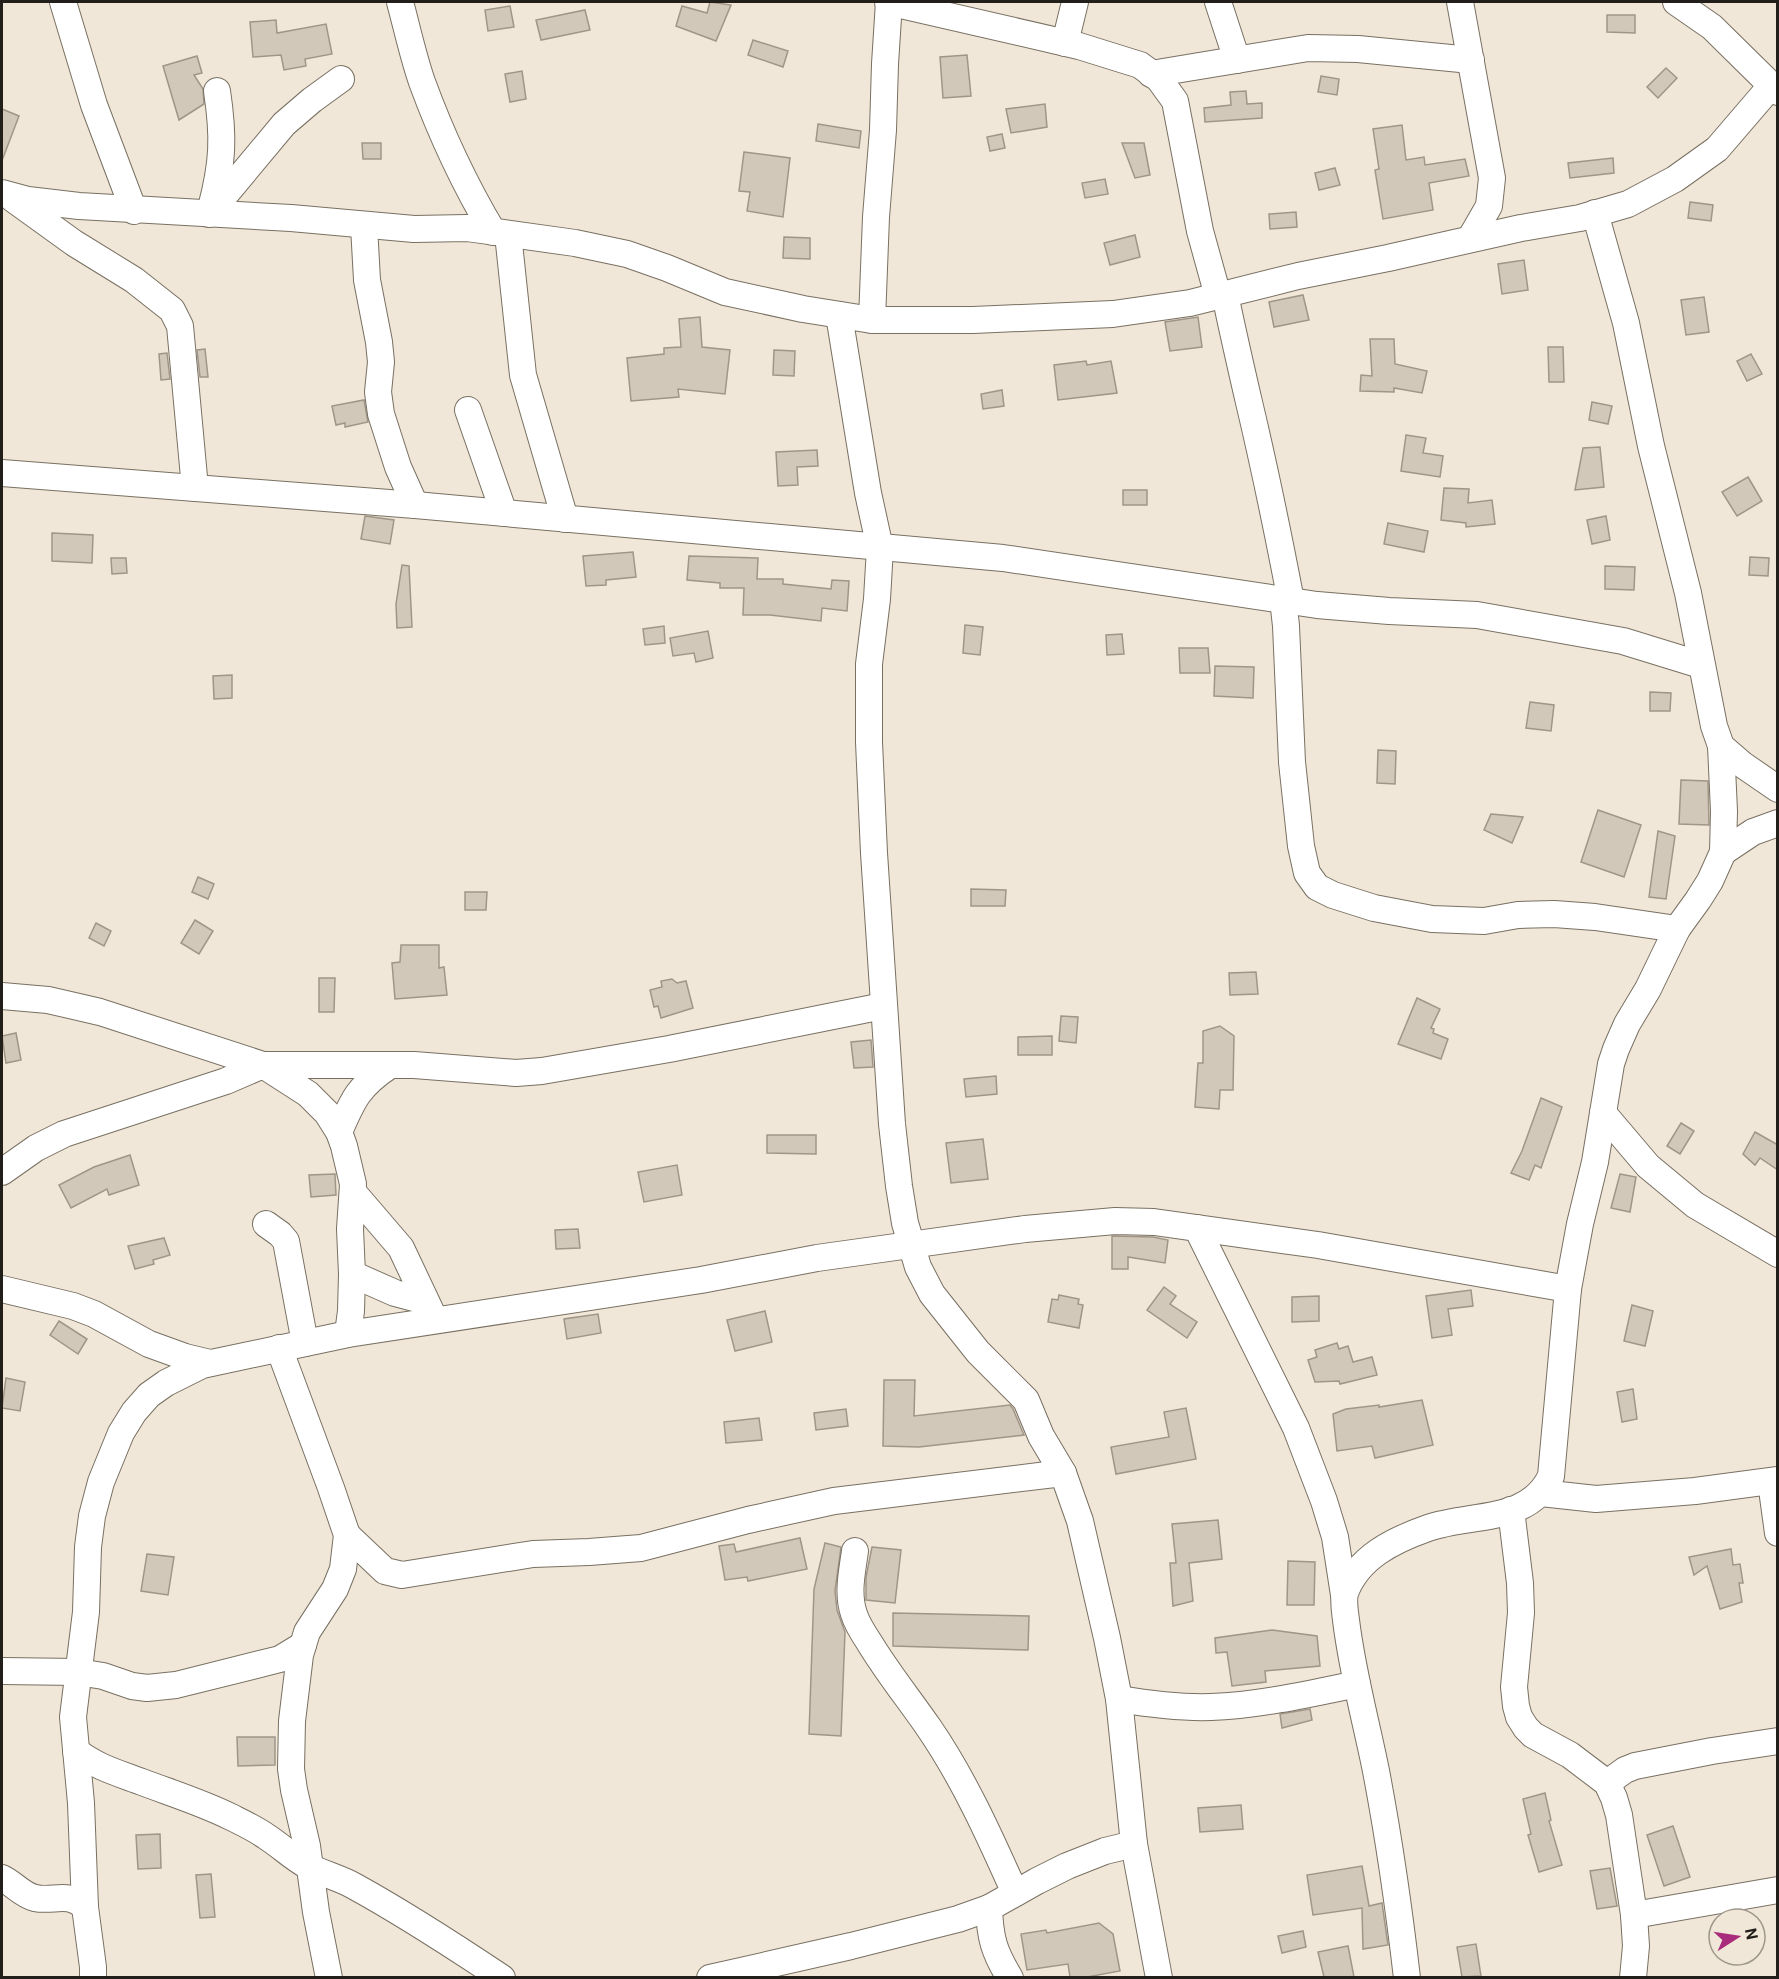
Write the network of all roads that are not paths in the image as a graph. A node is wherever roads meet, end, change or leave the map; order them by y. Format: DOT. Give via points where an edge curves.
graph roads {
  1 [pos="63,2"];
  2 [pos="400,2"];
  3 [pos="889,2"];
  4 [pos="1075,2"];
  5 [pos="1218,2"];
  6 [pos="1460,2"];
  7 [pos="1676,2"];
  8 [pos="1065,43"];
  9 [pos="1237,60"];
  10 [pos="1471,60"];
  11 [pos="1151,74"];
  12 [pos="341,79"];
  13 [pos="1774,89"];
  14 [pos="218,91"];
  15 [pos="3,193"];
  16 [pos="134,211"];
  17 [pos="1595,213"];
  18 [pos="209,214"];
  19 [pos="364,226"];
  20 [pos="501,233"];
  21 [pos="1470,239"];
  22 [pos="1222,295"];
  23 [pos="839,315"];
  24 [pos="872,320"];
  25 [pos="468,410"];
  26 [pos="2,473"];
  27 [pos="195,488"];
  28 [pos="415,505"];
  29 [pos="504,513"];
  30 [pos="565,519"];
  31 [pos="880,548"];
  32 [pos="1287,600"];
  33 [pos="1701,665"];
  34 [pos="1721,746"];
  35 [pos="1778,789"];
  36 [pos="1778,823"];
  37 [pos="1722,852"];
  38 [pos="1677,929"];
  39 [pos="2,996"];
  40 [pos="883,1006"];
  41 [pos="263,1065"];
  42 [pos="389,1066"];
  43 [pos="1603,1113"];
  44 [pos="339,1132"];
  45 [pos="2,1172"];
  46 [pos="353,1192"];
  47 [pos="266,1224"];
  48 [pos="1197,1228"];
  49 [pos="911,1245"];
  50 [pos="1778,1254"];
  51 [pos="352,1274"];
  52 [pos="2,1289"];
  53 [pos="1568,1289"];
  54 [pos="430,1310"];
  55 [pos="348,1334"];
  56 [pos="305,1343"];
  57 [pos="279,1348"];
  58 [pos="210,1363"];
  59 [pos="1063,1473"];
  60 [pos="1774,1481"];
  61 [pos="1541,1493"];
  62 [pos="1511,1510"];
  63 [pos="1778,1533"];
  64 [pos="347,1535"];
  65 [pos="855,1551"];
  66 [pos="1344,1595"];
  67 [pos="303,1645"];
  68 [pos="2,1671"];
  69 [pos="78,1672"];
  70 [pos="1357,1684"];
  71 [pos="1119,1699"];
  72 [pos="1778,1741"];
  73 [pos="76,1751"];
  74 [pos="1607,1783"];
  75 [pos="1134,1844"];
  76 [pos="310,1867"];
  77 [pos="2,1878"];
  78 [pos="1778,1890"];
  79 [pos="1015,1893"];
  80 [pos="85,1907"];
  81 [pos="989,1908"];
  82 [pos="1634,1915"];
  83 [pos="93,1977"];
  84 [pos="329,1977"];
  85 [pos="502,1977"];
  86 [pos="710,1977"];
  87 [pos="1011,1977"];
  88 [pos="1159,1977"];
  89 [pos="1407,1977"];
  90 [pos="1633,1977"];
  1 -- 16 [label="street" via="94,105"];
  2 -- 20 [label="street" via="422,81 455,161 474,200"];
  3 -- 8 [label="street"];
  3 -- 24 [label="street"];
  4 -- 8 [label="street"];
  5 -- 9 [label="street"];
  6 -- 10 [label="street"];
  7 -- 13 [label="street" via="1712,27"];
  8 -- 11 [label="street" via="1140,65"];
  9 -- 10 [label="street" via="1308,48"];
  9 -- 11 [label="street"];
  10 -- 21 [label="street" via="1492,178 1489,206"];
  11 -- 22 [label="street" via="1175,101 1200,231"];
  12 -- 18 [label="street" via="284,124"];
  13 -- 17 [label="street" via="1717,150 1675,179 1628,204"];
  14 -- 18 [label="street" via="223,144"];
  15 -- 16 [label="street" via="36,201"];
  15 -- 27 [label="street" via="134,280 176,315"];
  16 -- 18 [label="street"];
  17 -- 21 [label="street"];
  17 -- 33 [label="street" via="1626,323"];
  18 -- 19 [label="street"];
  19 -- 20 [label="street" via="467,228"];
  19 -- 28 [label="street" via="368,280 381,355 380,404 392,448"];
  20 -- 23 [label="street" via="627,254 725,292"];
  20 -- 30 [label="street" via="523,375"];
  21 -- 22 [label="street"];
  22 -- 24 [label="street" via="1113,314"];
  22 -- 32 [label="street" via="1278,532"];
  23 -- 24 [label="street"];
  23 -- 31 [label="street"];
  25 -- 29 [label="street"];
  26 -- 27 [label="street"];
  27 -- 28 [label="street"];
  28 -- 29 [label="street"];
  29 -- 30 [label="street"];
  30 -- 31 [label="street"];
  31 -- 32 [label="street" via="1003,558"];
  31 -- 40 [label="street" via="869,664 869,742"];
  32 -- 33 [label="street" via="1477,615 1623,641"];
  32 -- 38 [label="street" via="1292,762 1301,846 1307,873 1317,887 1374,908 1432,919 1484,921 1554,914"];
  33 -- 34 [label="street"];
  34 -- 35 [label="street"];
  34 -- 37 [label="street"];
  36 -- 37 [label="street" via="1753,832"];
  37 -- 38 [label="street" via="1710,881"];
  38 -- 43 [label="street" via="1616,1048"];
  39 -- 41 [label="street" via="86,1008"];
  40 -- 42 [label="street" via="564,1069 516,1073"];
  40 -- 49 [label="street" via="898,1186"];
  41 -- 42 [label="street"];
  41 -- 44 [label="street" via="308,1094"];
  41 -- 45 [label="street" via="64,1134"];
  42 -- 44 [label="street" via="361,1089"];
  43 -- 50 [label="street" via="1648,1166 1695,1205"];
  43 -- 53 [label="street"];
  44 -- 46 [label="street" via="350,1165"];
  46 -- 51 [label="street"];
  46 -- 54 [label="street" via="401,1248"];
  47 -- 56 [label="street" via="286,1241"];
  48 -- 49 [label="street" via="1115,1221"];
  48 -- 53 [label="street"];
  48 -- 66 [label="street" via="1296,1428 1335,1537"];
  49 -- 54 [label="street" via="701,1280"];
  49 -- 59 [label="street" via="932,1294 978,1352 1026,1400"];
  51 -- 54 [label="street"];
  51 -- 55 [label="street"];
  52 -- 58 [label="street" via="73,1306 149,1344"];
  53 -- 61 [label="street" via="1551,1476"];
  54 -- 55 [label="street"];
  55 -- 56 [label="street"];
  56 -- 57 [label="street"];
  57 -- 58 [label="street"];
  57 -- 64 [label="street"];
  58 -- 69 [label="street" via="185,1372 149,1395 121,1433 92,1516"];
  59 -- 64 [label="street" via="834,1501 641,1548 533,1554 402,1575 382,1569"];
  59 -- 71 [label="street" via="1080,1521"];
  60 -- 61 [label="street" via="1596,1499"];
  60 -- 63 [label="street"];
  61 -- 62 [label="street"];
  62 -- 66 [label="street" via="1440,1524 1386,1547 1362,1565"];
  62 -- 74 [label="street" via="1520,1583 1514,1687 1519,1717 1533,1735 1570,1755"];
  64 -- 67 [label="street" via="345,1558 335,1589"];
  65 -- 79 [label="street" via="851,1595 856,1620 954,1767"];
  66 -- 70 [label="street"];
  67 -- 69 [label="street" via="280,1659 160,1687 132,1686"];
  67 -- 76 [label="street" via="294,1694 291,1769"];
  68 -- 69 [label="street"];
  69 -- 73 [label="street" via="73,1717"];
  70 -- 71 [label="street" via="1210,1707 1163,1706"];
  70 -- 89 [label="street" via="1389,1846"];
  71 -- 75 [label="street"];
  72 -- 74 [label="street" via="1635,1766"];
  73 -- 76 [label="street" via="103,1768 228,1816"];
  73 -- 80 [label="street"];
  74 -- 82 [label="street" via="1619,1815"];
  75 -- 79 [label="street" via="1067,1866"];
  75 -- 88 [label="street"];
  76 -- 84 [label="street"];
  76 -- 85 [label="street" via="388,1905"];
  77 -- 80 [label="street" via="35,1898 68,1898"];
  78 -- 82 [label="street"];
  79 -- 81 [label="street"];
  80 -- 83 [label="street"];
  81 -- 86 [label="street" via="873,1941"];
  81 -- 87 [label="street" via="992,1944"];
  82 -- 90 [label="street"];
}
